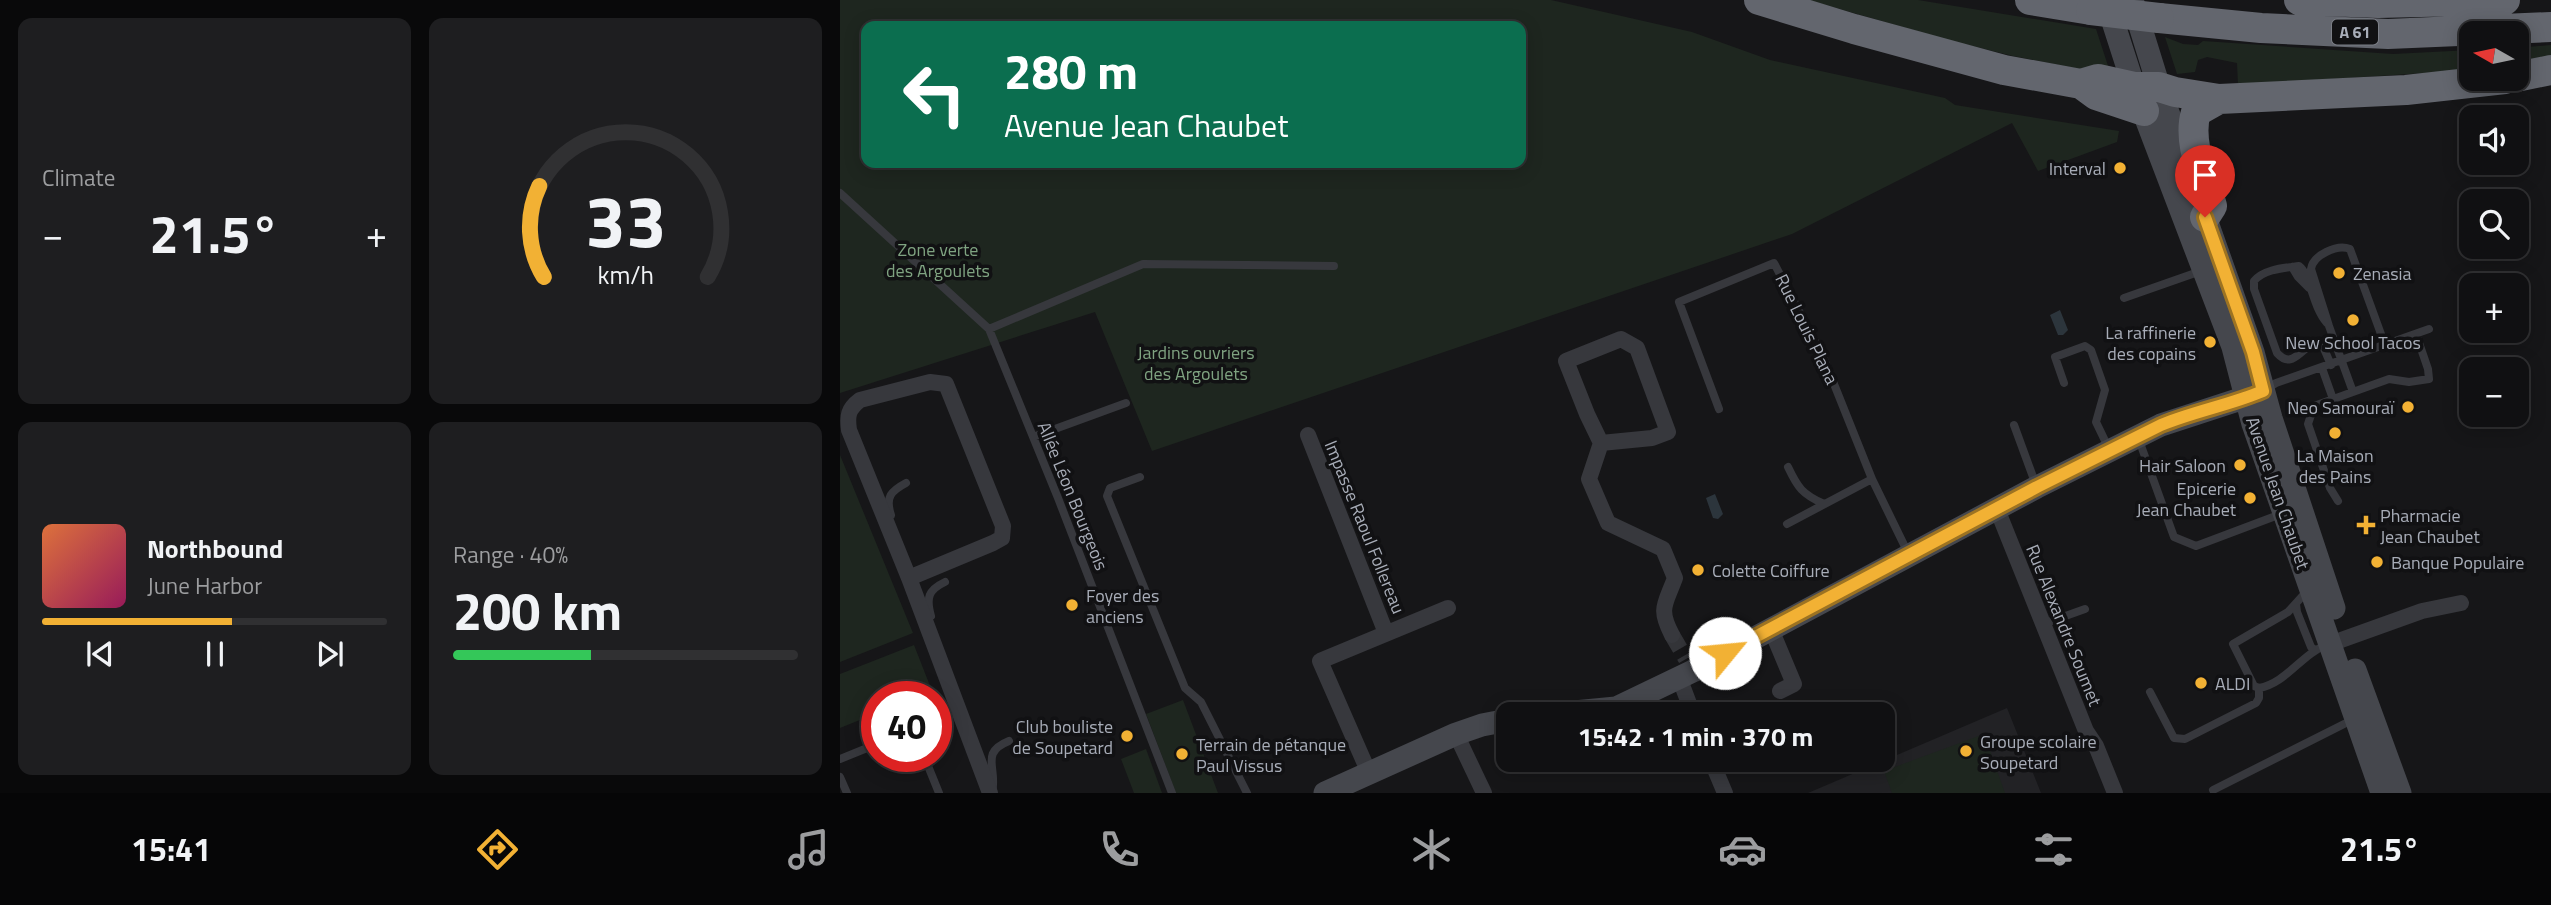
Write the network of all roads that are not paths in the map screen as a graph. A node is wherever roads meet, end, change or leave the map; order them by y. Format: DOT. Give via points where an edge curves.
graph roads {
  1 [pos="1759,0"];
  2 [pos="2030,0"];
  3 [pos="2132,0"];
  4 [pos="2299,0"];
  5 [pos="2505,0"];
  6 [pos="2099,5"];
  7 [pos="2551,27"];
  8 [pos="2551,71"];
  9 [pos="2529,75"];
  10 [pos="2459,84"];
  11 [pos="2146,95"];
  12 [pos="2219,99"];
  13 [pos="840,193"];
  14 [pos="2205,217"];
  15 [pos="1335,266"];
  16 [pos="2204,270"];
  17 [pos="2124,298"];
  18 [pos="2329,326"];
  19 [pos="989,329"];
  20 [pos="2429,329"];
  21 [pos="2416,334"];
  22 [pos="2385,345"];
  23 [pos="2342,361"];
  24 [pos="2327,367"];
  25 [pos="2064,383"];
  26 [pos="2353,392"];
  27 [pos="2255,395"];
  28 [pos="2333,399"];
  29 [pos="1126,403"];
  30 [pos="1719,409"];
  31 [pos="2014,425"];
  32 [pos="1308,435"];
  33 [pos="1033,437"];
  34 [pos="2138,437"];
  35 [pos="1601,443"];
  36 [pos="2110,451"];
  37 [pos="1788,467"];
  38 [pos="1140,477"];
  39 [pos="1872,479"];
  40 [pos="906,483"];
  41 [pos="2037,487"];
  42 [pos="2338,501"];
  43 [pos="1824,504"];
  44 [pos="1997,509"];
  45 [pos="2284,513"];
  46 [pos="1787,524"];
  47 [pos="892,538"];
  48 [pos="1909,556"];
  49 [pos="909,578"];
  50 [pos="945,582"];
  51 [pos="2303,596"];
  52 [pos="2461,603"];
  53 [pos="1448,608"];
  54 [pos="2085,609"];
  55 [pos="2043,624"];
  56 [pos="1771,629"];
  57 [pos="1386,633"];
  58 [pos="1672,635"];
  59 [pos="931,636"];
  60 [pos="2330,644"];
  61 [pos="1686,669"];
  62 [pos="2259,688"];
  63 [pos="1780,691"];
  64 [pos="2150,692"];
  65 [pos="1627,702"];
  66 [pos="1691,702"];
  67 [pos="2355,718"];
  68 [pos="1496,722"];
  69 [pos="1456,734"];
  70 [pos="1009,741"];
  71 [pos="861,750"];
  72 [pos="840,759"];
  73 [pos="930,772"];
  74 [pos="1716,772"];
  75 [pos="1369,774"];
  76 [pos="840,777"];
  77 [pos="2213,790"];
  78 [pos="2389,790"];
  79 [pos="846,793"];
  80 [pos="939,793"];
  81 [pos="991,793"];
  82 [pos="1172,793"];
  83 [pos="1247,793"];
  84 [pos="1325,793"];
  85 [pos="1484,793"];
  86 [pos="1725,793"];
  87 [pos="2115,793"];
  1 -- 11 [label="highway" via="2004,70 2081,84 2098,79"];
  2 -- 6 [label="highway, A 61"];
  3 -- 11 [label="main road, Avenue Jean Chaubet"];
  4 -- 5 [label="highway, A 61"];
  6 -- 7 [label="highway, A 61, bridge" via="2159,18 2261,28 2388,34"];
  6 -- 11 [label="main road, Avenue Jean Chaubet"];
  8 -- 9 [label="highway"];
  10 -- 12 [label="highway"];
  11 -- 12 [label="highway" via="2175,92"];
  11 -- 14 [label="main road, Avenue Jean Chaubet"];
  11 -- 16 [label="main road, Avenue Jean Chaubet"];
  12 -- 14 [label="highway" via="2196,112 2193,122 2212,206"];
  13 -- 19 [label="lane"];
  14 -- 27 [label="main road, Avenue Jean Chaubet" via="2253,352"];
  15 -- 19 [label="lane" via="1143,264"];
  16 -- 17 [label="lane"];
  16 -- 27 [label="main road, Avenue Jean Chaubet"];
  18 -- 22 [label="lane" via="2312,262 2344,246 2353,253"];
  18 -- 23 [label="lane"];
  18 -- 24 [label="lane" via="2317,312 2299,266 2257,276 2254,289 2277,353 2291,360 2316,342 2322,344"];
  19 -- 33 [label="lane, Allée Léon Bourgeois"];
  20 -- 21 [label="lane"];
  21 -- 22 [label="lane"];
  21 -- 26 [label="lane" via="2428,379 2389,379"];
  22 -- 23 [label="lane"];
  23 -- 24 [label="lane"];
  23 -- 26 [label="lane"];
  24 -- 27 [label="lane" via="2276,383"];
  24 -- 28 [label="lane"];
  25 -- 36 [label="lane" via="2055,357 2085,346 2091,350 2105,390 2096,422"];
  26 -- 28 [label="lane"];
  27 -- 34 [label="main road" via="2179,418"];
  27 -- 45 [label="main road, Avenue Jean Chaubet"];
  27 -- 60 [label="main road, Avenue Jean Chaubet"];
  28 -- 42 [label="lane" via="2314,406 2308,424"];
  29 -- 33 [label="lane"];
  30 -- 39 [label="lane, Rue Louis Plana" via="1679,302 1774,263 1824,359"];
  31 -- 41 [label="lane"];
  32 -- 57 [label="street, Impasse Raoul Follereau"];
  33 -- 82 [label="lane, Allée Léon Bourgeois"];
  34 -- 36 [label="main road"];
  34 -- 45 [label="lane" via="2175,537 2196,546"];
  35 -- 35 [label="street" via="1668,432 1637,348 1621,339 1566,361"];
  35 -- 58 [label="street" via="1589,479 1608,523 1663,549 1675,578 1663,618"];
  36 -- 41 [label="main road"];
  37 -- 43 [label="lane" via="1798,487"];
  38 -- 83 [label="lane" via="1110,488 1107,496 1185,688 1201,702"];
  39 -- 43 [label="lane"];
  39 -- 48 [label="lane, Rue Louis Plana"];
  40 -- 47 [label="lane" via="892,490 888,498"];
  41 -- 44 [label="main road"];
  43 -- 46 [label="lane"];
  44 -- 48 [label="main road"];
  44 -- 55 [label="street, Rue Alexandre Soumet"];
  45 -- 51 [label="main road, Avenue Jean Chaubet"];
  47 -- 49 [label="street"];
  47 -- 49 [label="street" via="847,416 860,400 930,382 946,384 1003,526 1002,538"];
  48 -- 56 [label="main road"];
  49 -- 59 [label="street"];
  50 -- 59 [label="lane" via="929,594"];
  51 -- 60 [label="main road, Avenue Jean Chaubet"];
  51 -- 62 [label="lane" via="2288,612 2233,644"];
  52 -- 60 [label="street" via="2422,611"];
  53 -- 57 [label="street, Impasse Raoul Follereau"];
  54 -- 55 [label="lane"];
  55 -- 87 [label="street, Rue Alexandre Soumet"];
  56 -- 61 [label="main road"];
  56 -- 63 [label="street" via="1794,684"];
  57 -- 75 [label="street, Impasse Raoul Follereau" via="1320,661"];
  59 -- 81 [label="street"];
  60 -- 62 [label="lane"];
  60 -- 67 [label="main road, Avenue Jean Chaubet"];
  60 -- 78 [label="main road, Avenue Jean Chaubet" via="2353,665"];
  61 -- 65 [label="main road"];
  61 -- 66 [label="street"];
  62 -- 64 [label="lane" via="2256,703 2185,739 2174,738"];
  67 -- 77 [label="lane"];
  67 -- 78 [label="main road, Avenue Jean Chaubet"];
  68 -- 69 [label="main road"];
  69 -- 75 [label="main road"];
  69 -- 85 [label="street"];
  70 -- 81 [label="lane" via="992,752 996,779"];
  71 -- 72 [label="lane"];
  73 -- 80 [label="lane"];
  74 -- 86 [label="street"];
  75 -- 84 [label="main road"];
  76 -- 79 [label="lane"];
}
